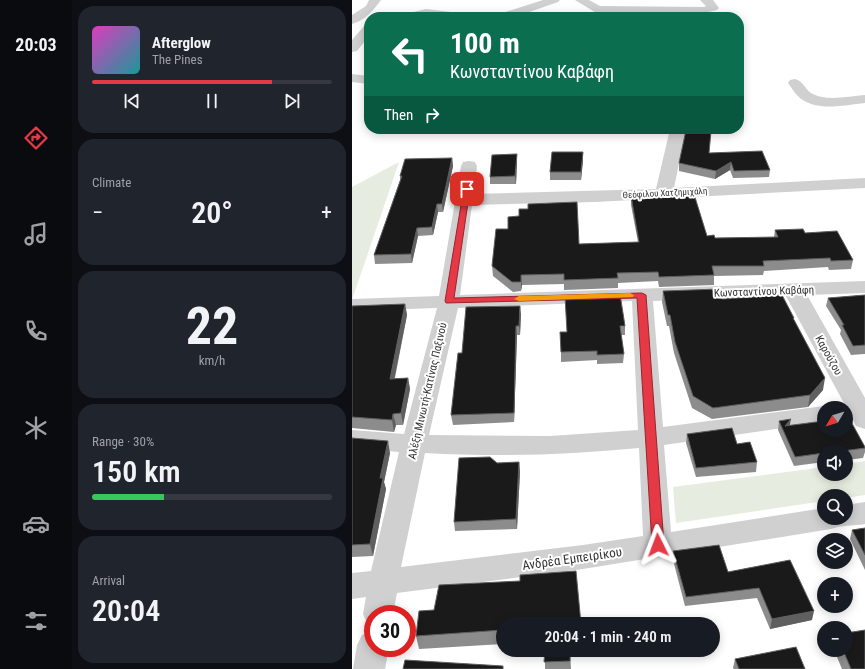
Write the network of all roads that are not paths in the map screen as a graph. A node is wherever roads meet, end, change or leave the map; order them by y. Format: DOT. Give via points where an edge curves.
graph roads {
  1 [pos="375,0"];
  2 [pos="554,0"];
  3 [pos="581,0"];
  4 [pos="706,0"];
  5 [pos="598,9"];
  6 [pos="518,12"];
  7 [pos="603,12"];
  8 [pos="657,12"];
  9 [pos="686,12"];
  10 [pos="352,20"];
  11 [pos="352,24"];
  12 [pos="364,26"];
  13 [pos="364,33"];
  14 [pos="352,48"];
  15 [pos="352,78"];
  16 [pos="364,79"];
  17 [pos="795,83"];
  18 [pos="865,99"];
  19 [pos="677,134"];
  20 [pos="470,166"];
  21 [pos="865,184"];
  22 [pos="664,193"];
  23 [pos="465,200"];
  24 [pos="865,287"];
  25 [pos="793,290"];
  26 [pos="642,295"];
  27 [pos="449,301"];
  28 [pos="352,305"];
  29 [pos="857,414"];
  30 [pos="817,415"];
  31 [pos="652,436"];
  32 [pos="352,439"];
  33 [pos="414,443"];
  34 [pos="865,513"];
  35 [pos="853,515"];
  36 [pos="817,520"];
  37 [pos="658,545"];
  38 [pos="383,583"];
  39 [pos="352,586"];
  40 [pos="379,605"];
  41 [pos="371,657"];
  42 [pos="369,669"];
  1 -- 10 [label="street" via="370,8"];
  2 -- 6 [label="street"];
  3 -- 5 [label="street"];
  4 -- 9 [label="street" via="712,8"];
  5 -- 7 [label="street"];
  5 -- 8 [label="street"];
  11 -- 12 [label="street"];
  13 -- 14 [label="street"];
  15 -- 16 [label="street"];
  17 -- 18 [label="street" via="805,95 815,100 826,102"];
  19 -- 22 [label="street"];
  20 -- 23 [label="street, Αλέξη Μινωτή-Κατίνας Παξινού"];
  21 -- 22 [label="street, Θεόφιλου Χατζημιχάλη"];
  22 -- 23 [label="street, Θεόφιλου Χατζημιχάλη"];
  23 -- 27 [label="street, Αλέξη Μινωτή-Κατίνας Παξινού"];
  24 -- 25 [label="street, Κωνσταντίνου Καβάφη"];
  25 -- 26 [label="street, Κωνσταντίνου Καβάφη"];
  25 -- 29 [label="street, Καρούζου"];
  26 -- 27 [label="street, Κωνσταντίνου Καβάφη"];
  26 -- 31 [label="street"];
  27 -- 28 [label="street, Κωνσταντίνου Καβάφη"];
  27 -- 33 [label="street, Αλέξη Μινωτή-Κατίνας Παξινού"];
  30 -- 31 [label="street"];
  31 -- 33 [label="street" via="579,444 518,446"];
  31 -- 37 [label="street"];
  32 -- 33 [label="street"];
  33 -- 38 [label="street, Αλέξη Μινωτή-Κατίνας Παξινού"];
  34 -- 35 [label="street"];
  36 -- 37 [label="street, Ανδρέα Εμπειρίκου"];
  37 -- 38 [label="street, Ανδρέα Εμπειρίκου"];
  38 -- 39 [label="street, Ανδρέα Εμπειρίκου"];
  38 -- 40 [label="street, Αλέξη Μινωτή-Κατίνας Παξινού"];
  41 -- 42 [label="street"];
}
